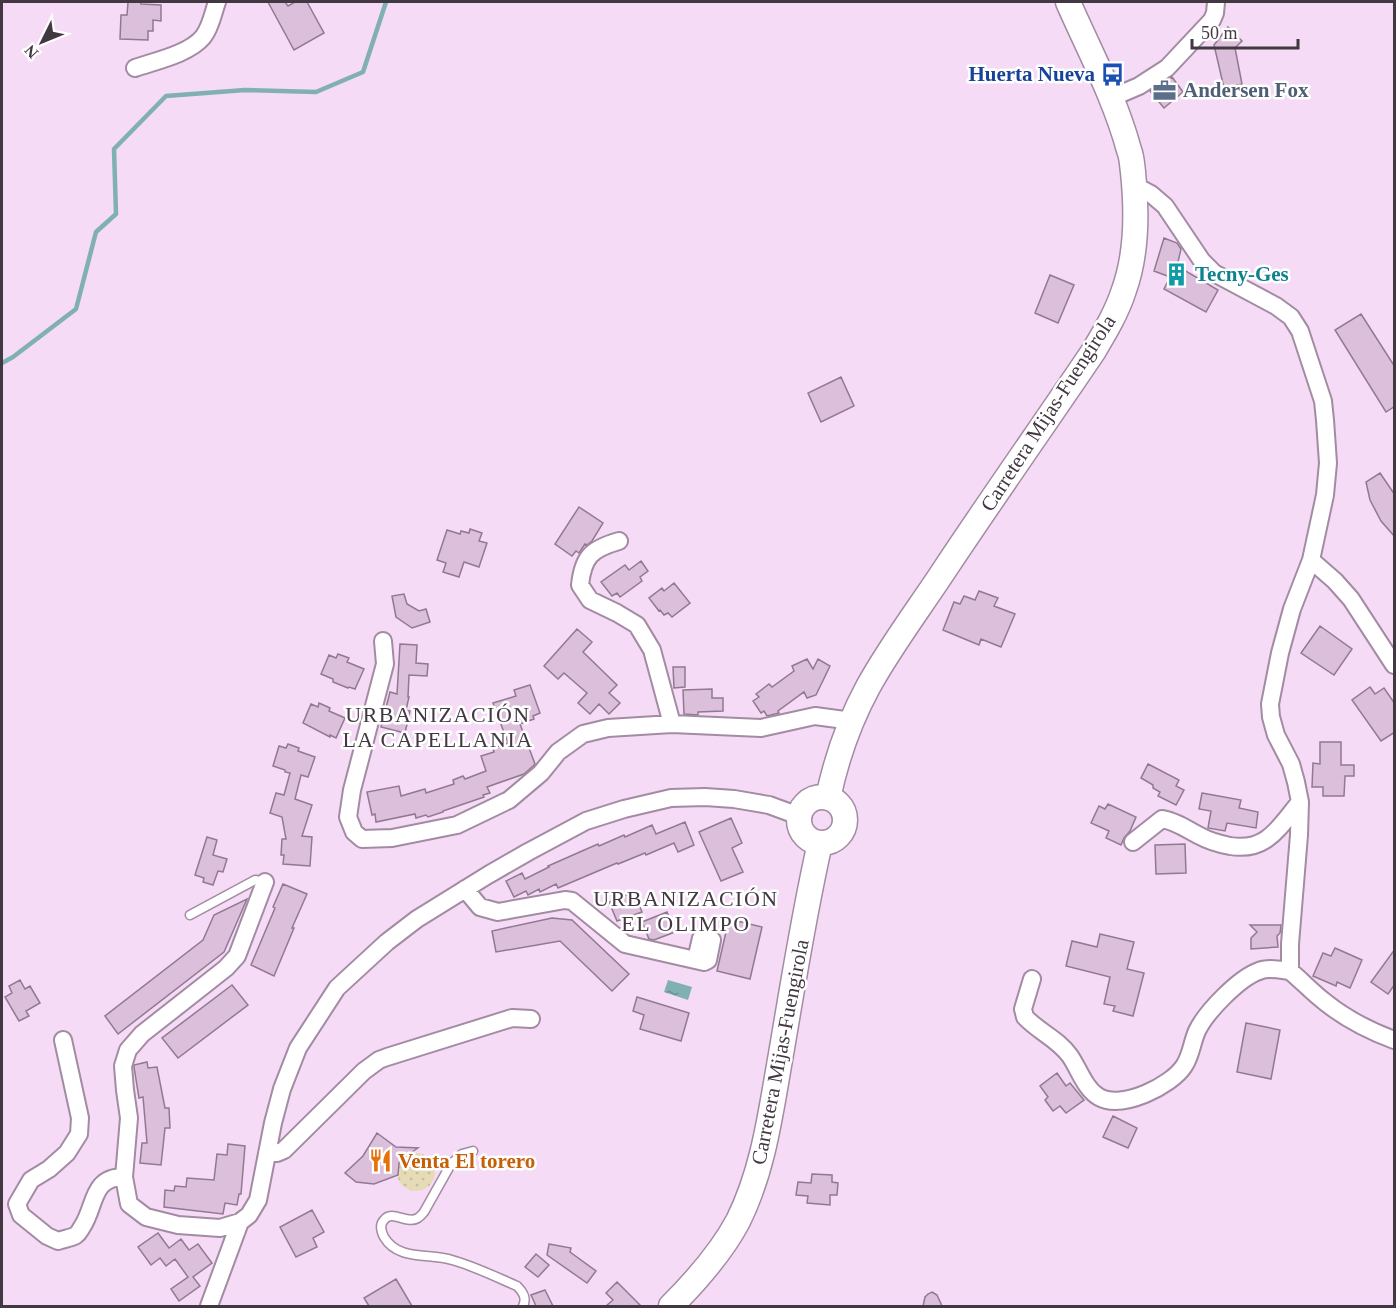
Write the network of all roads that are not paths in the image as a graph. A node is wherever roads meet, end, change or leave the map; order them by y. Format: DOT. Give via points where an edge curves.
graph roads {
  1 [pos="217,2"];
  2 [pos="1068,2"];
  3 [pos="1216,2"];
  4 [pos="135,68"];
  5 [pos="1111,98"];
  6 [pos="1134,186"];
  7 [pos="619,541"];
  8 [pos="1311,560"];
  9 [pos="382,641"];
  10 [pos="1395,665"];
  11 [pos="852,721"];
  12 [pos="672,724"];
  13 [pos="828,798"];
  14 [pos="1300,802"];
  15 [pos="799,816"];
  16 [pos="1133,842"];
  17 [pos="820,843"];
  18 [pos="265,882"];
  19 [pos="465,889"];
  20 [pos="190,915"];
  21 [pos="696,960"];
  22 [pos="1290,971"];
  23 [pos="1032,980"];
  24 [pos="531,1019"];
  25 [pos="63,1040"];
  26 [pos="1395,1040"];
  27 [pos="473,1151"];
  28 [pos="267,1153"];
  29 [pos="123,1177"];
  30 [pos="240,1222"];
  31 [pos="209,1306"];
  32 [pos="523,1306"];
  33 [pos="671,1306"];
  1 -- 4 [label="street" via="209,25 195,45"];
  2 -- 5 [label="main road, Carretera Mijas-Fuengirola"];
  3 -- 5 [label="street" via="1212,20 1167,68"];
  5 -- 6 [label="main road, Carretera Mijas-Fuengirola" via="1130,152"];
  6 -- 8 [label="street" via="1165,206 1214,273 1276,306 1300,332 1323,400 1328,464"];
  6 -- 11 [label="main road, Carretera Mijas-Fuengirola" via="1132,262 1110,322 892,649"];
  7 -- 12 [label="street" via="591,555 582,567 580,585 590,600 637,625 652,650"];
  8 -- 10 [label="street" via="1351,599"];
  8 -- 14 [label="street" via="1292,609 1270,704 1273,726 1291,764"];
  9 -- 12 [label="street" via="385,664 348,817 362,839 392,838 457,825 509,800 541,774 558,752 583,734 608,728"];
  11 -- 12 [label="street" via="815,716 761,728"];
  11 -- 13 [label="main road, Carretera Mijas-Fuengirola" via="833,771"];
  13 -- 15 [label="main road" via="806,803"];
  13 -- 17 [label="main road" via="840,806 844,828 835,839"];
  14 -- 16 [label="street" via="1275,832 1251,848 1223,845 1162,819"];
  14 -- 22 [label="street"];
  15 -- 17 [label="main road" via="801,831"];
  15 -- 19 [label="street" via="769,805 705,797 671,798 624,808 586,821"];
  17 -- 33 [label="main road, Carretera Mijas-Fuengirola" via="769,1126 753,1186 717,1253"];
  18 -- 20 [label="lane" via="255,880"];
  18 -- 29 [label="street" via="237,956 128,1050 123,1066 129,1118"];
  19 -- 21 [label="street" via="480,907 498,912 572,901 625,944"];
  19 -- 28 [label="street" via="417,919 337,987 298,1048 282,1089"];
  22 -- 23 [label="street" via="1260,970 1235,986 1206,1016 1185,1065 1177,1074 1162,1085 1119,1102 1108,1101 1089,1088 1060,1044 1025,1017 1023,1009"];
  22 -- 26 [label="street" via="1343,1015"];
  24 -- 28 [label="street" via="512,1018 379,1060 284,1150"];
  25 -- 29 [label="street" via="80,1118 79,1134 68,1153 31,1180 17,1204 21,1215 58,1241 76,1235 104,1181"];
  27 -- 32 [label="lane" via="462,1154 451,1164 418,1218 410,1221 393,1215 386,1217 381,1222 381,1231 395,1249 451,1260 517,1286 524,1296"];
  28 -- 30 [label="street" via="258,1200"];
  29 -- 30 [label="street" via="129,1204 146,1217 178,1225 220,1228"];
  30 -- 31 [label="street"];
}
